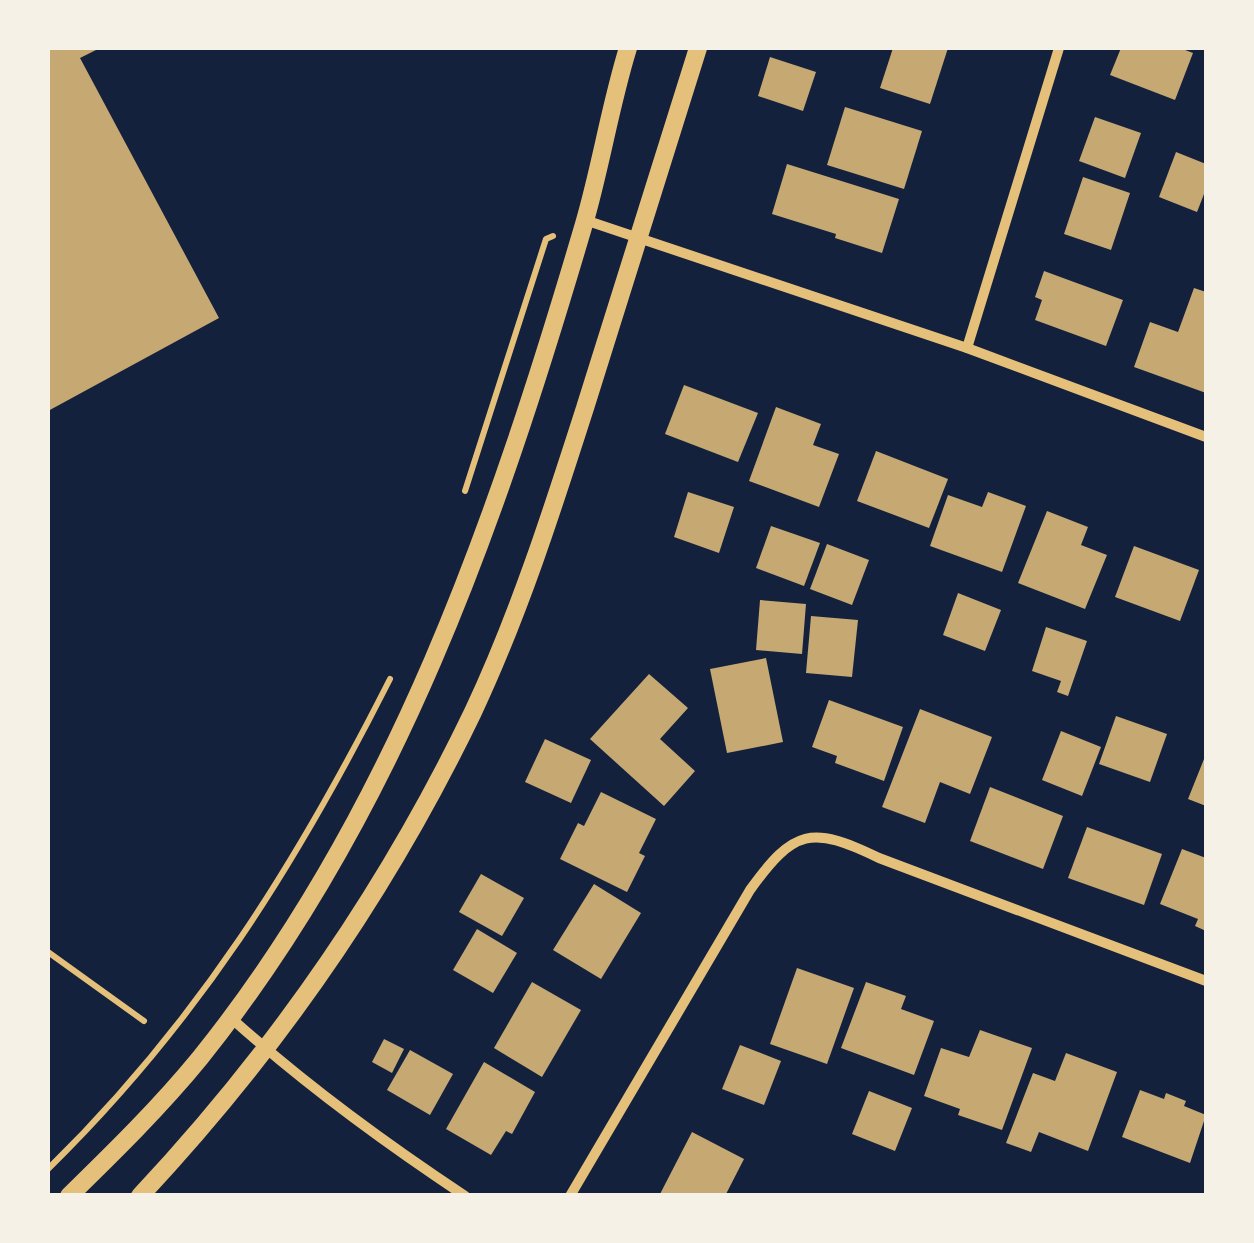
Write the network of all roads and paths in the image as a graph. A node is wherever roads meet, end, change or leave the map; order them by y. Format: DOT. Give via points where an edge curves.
graph roads {
  1 [pos="628,48"];
  2 [pos="698,48"];
  3 [pos="1059,48"];
  4 [pos="585,220"];
  5 [pos="639,238"];
  6 [pos="967,348"];
  7 [pos="1206,437"];
  8 [pos="461,505"];
  9 [pos="394,671"];
  10 [pos="48,952"];
  11 [pos="1206,981"];
  12 [pos="230,1017"];
  13 [pos="144,1021"];
  14 [pos="264,1048"];
  15 [pos="48,1169"];
  16 [pos="70,1196"];
  17 [pos="140,1196"];
  18 [pos="464,1196"];
  19 [pos="570,1196"];
  1 -- 4 [label="street"];
  2 -- 5 [label="street"];
  3 -- 6 [label="street"];
  4 -- 5 [label="street"];
  4 -- 8 [label="path" via="546,239"];
  4 -- 12 [label="street" via="478,555 439,650 330,866"];
  5 -- 6 [label="street"];
  5 -- 14 [label="street" via="542,542 473,711 359,917"];
  6 -- 7 [label="street"];
  9 -- 15 [label="path" via="326,804 233,952 167,1038"];
  10 -- 13 [label="path"];
  11 -- 19 [label="street" via="844,841 804,836 776,854 750,890"];
  12 -- 14 [label="street"];
  12 -- 16 [label="street"];
  14 -- 17 [label="street" via="209,1122"];
  14 -- 18 [label="street"];
}
